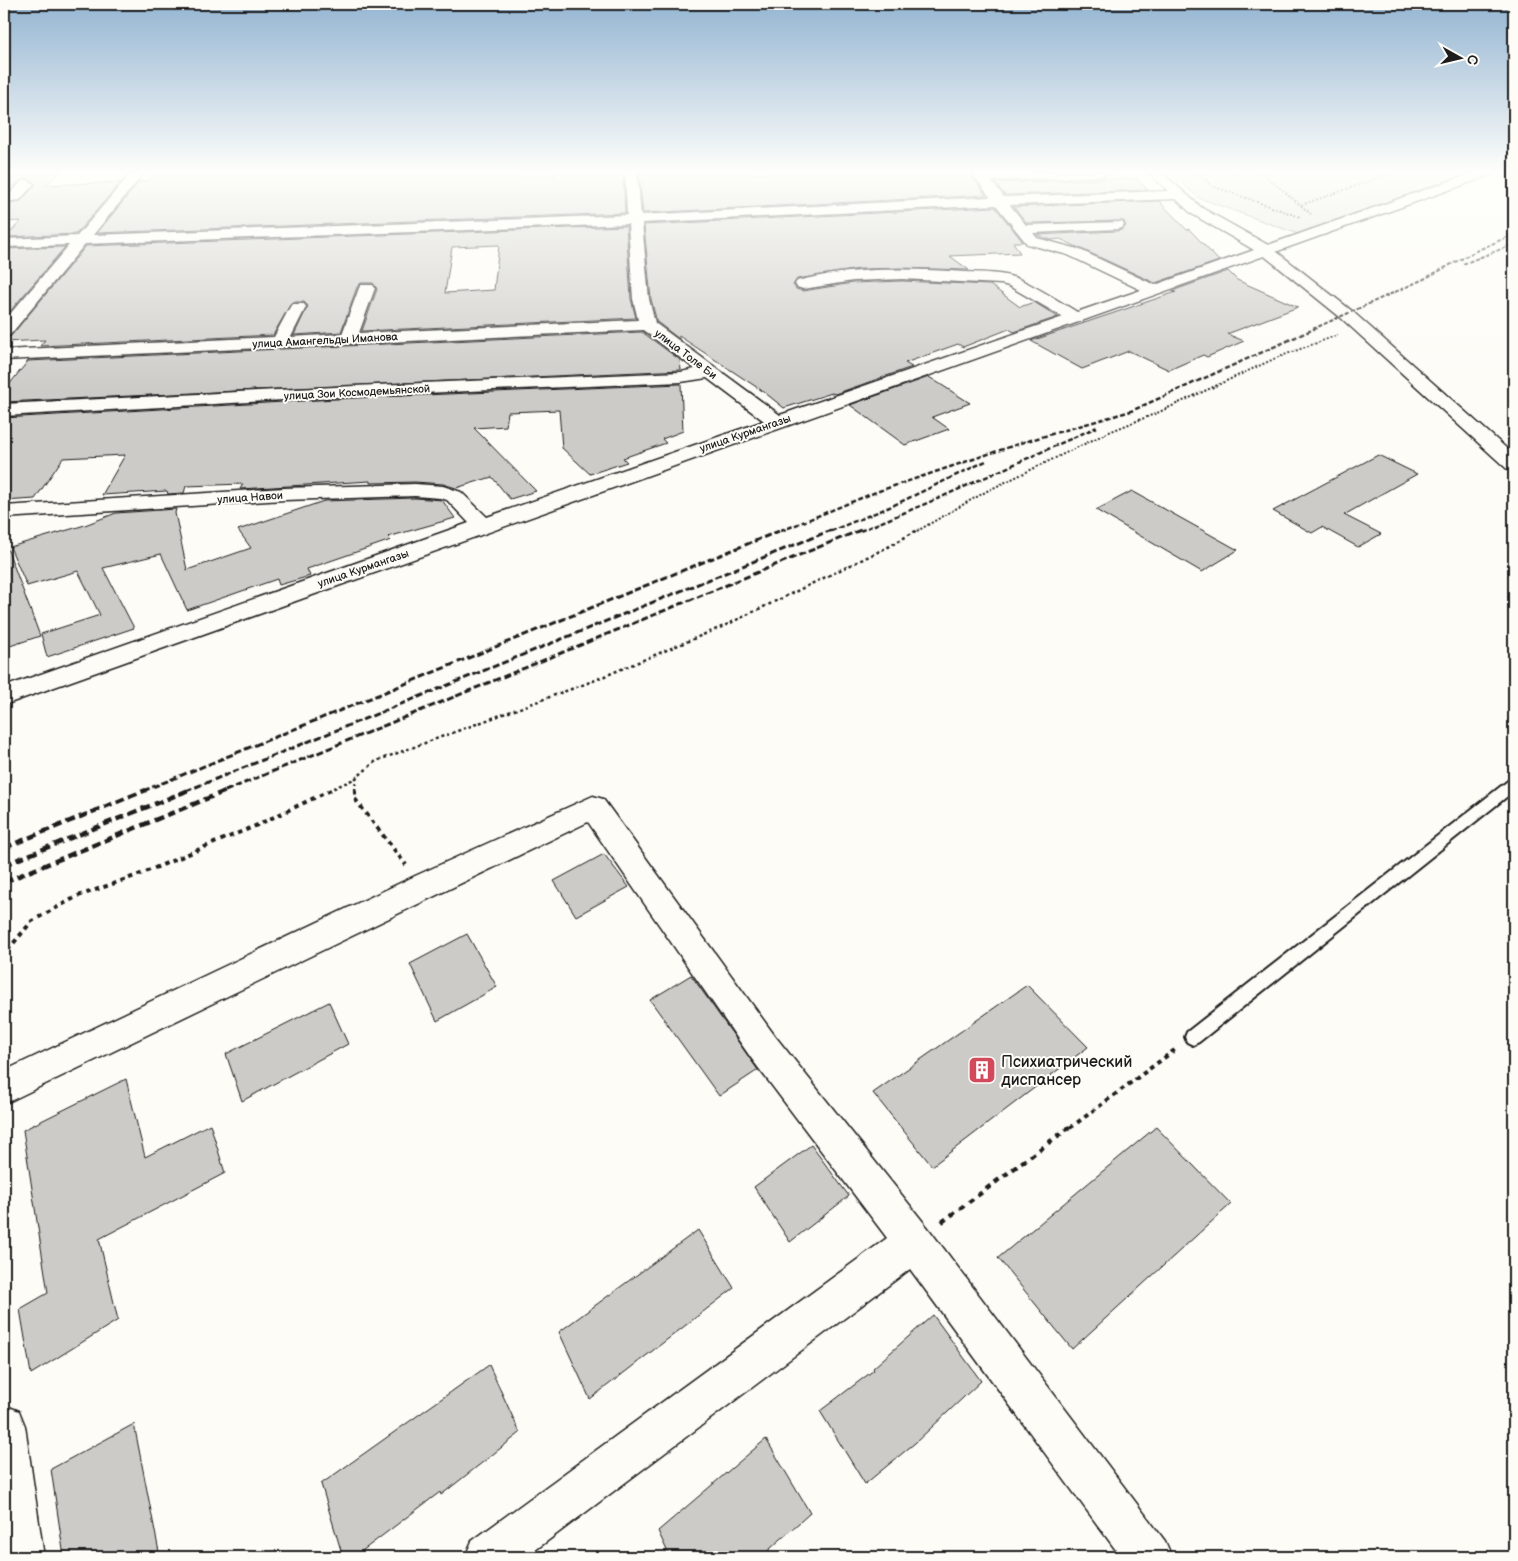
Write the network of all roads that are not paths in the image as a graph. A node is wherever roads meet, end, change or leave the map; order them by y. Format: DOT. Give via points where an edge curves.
graph roads {
  1 [pos="76,245"];
  2 [pos="638,245"];
  3 [pos="1046,245"];
  4 [pos="1258,245"];
  5 [pos="1281,245"];
  6 [pos="1267,250"];
  7 [pos="803,284"];
  8 [pos="367,288"];
  9 [pos="1154,290"];
  10 [pos="298,307"];
  11 [pos="1076,318"];
  12 [pos="647,325"];
  13 [pos="4,331"];
  14 [pos="349,339"];
  15 [pos="280,342"];
  16 [pos="4,355"];
  17 [pos="711,372"];
  18 [pos="4,410"];
  19 [pos="777,422"];
  20 [pos="1514,465"];
  21 [pos="4,512"];
  22 [pos="483,525"];
  23 [pos="4,696"];
  24 [pos="1514,784"];
  25 [pos="1193,1037"];
  26 [pos="4,1088"];
  27 [pos="914,1242"];
  28 [pos="4,1426"];
  29 [pos="21,1557"];
  30 [pos="488,1557"];
  31 [pos="1149,1557"];
  1 -- 13 [label="street"];
  2 -- 12 [label="street, улица Толе Би" via="641,299"];
  3 -- 9 [label="street" via="1073,252"];
  4 -- 6 [label="street"];
  5 -- 6 [label="street, улица Курмангазы"];
  6 -- 9 [label="street, улица Курмангазы"];
  6 -- 20 [label="street" via="1360,327"];
  7 -- 11 [label="street" via="906,274 1002,279 1015,283"];
  8 -- 14 [label="street"];
  9 -- 11 [label="street, улица Курмангазы"];
  10 -- 15 [label="street"];
  11 -- 19 [label="street, улица Курмангазы"];
  12 -- 14 [label="street, улица Амангельды Иманова"];
  12 -- 17 [label="street, улица Толе Би"];
  14 -- 15 [label="street, улица Амангельды Иманова"];
  15 -- 16 [label="street, улица Амангельды Иманова"];
  17 -- 18 [label="street, улица Зои Космодемьянской" via="682,377"];
  17 -- 19 [label="street, улица Толе Би"];
  19 -- 22 [label="street, улица Курмангазы"];
  21 -- 22 [label="street, улица Навои" via="284,494 415,490 454,496"];
  22 -- 23 [label="street, улица Курмангазы"];
  24 -- 25 [label="lane"];
  26 -- 27 [label="street" via="593,807 763,1047"];
  27 -- 30 [label="street"];
  27 -- 31 [label="street"];
  28 -- 29 [label="street"];
}
